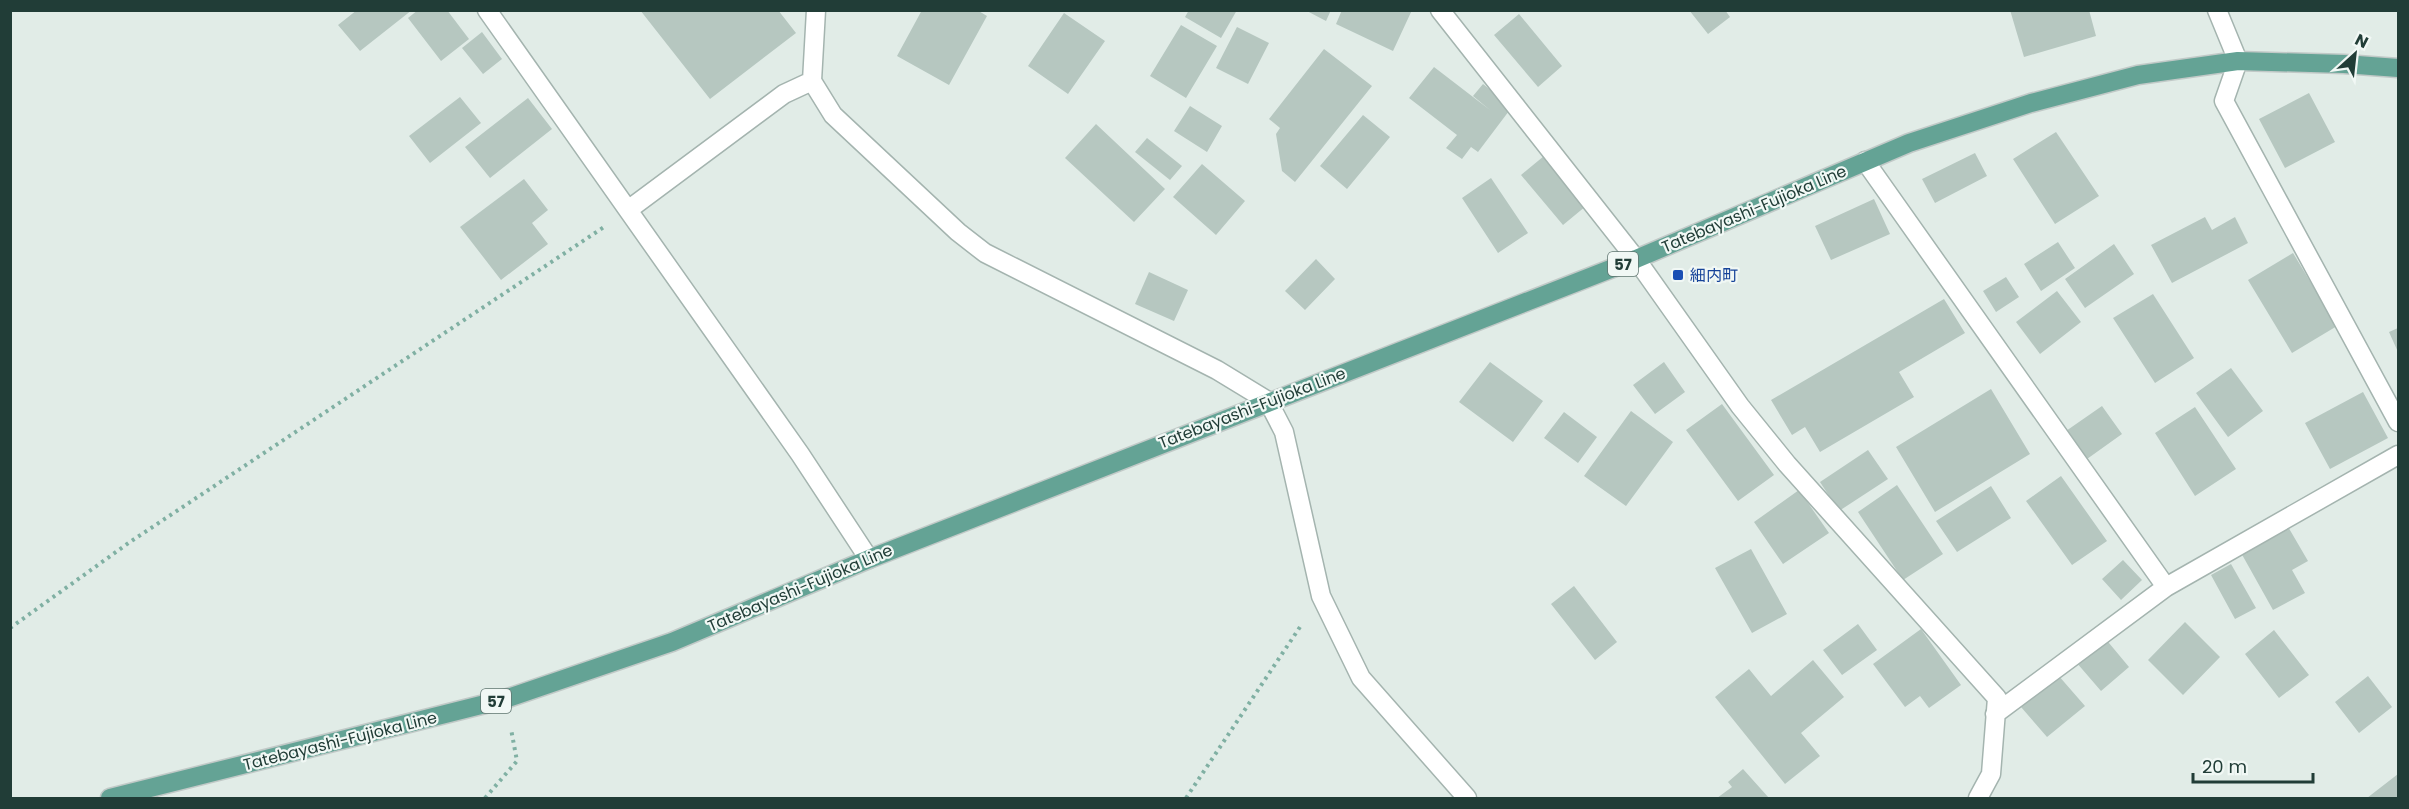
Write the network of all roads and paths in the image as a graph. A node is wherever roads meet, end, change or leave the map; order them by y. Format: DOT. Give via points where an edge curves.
graph roads {
  1 [pos="487,10"];
  2 [pos="816,10"];
  3 [pos="1440,10"];
  4 [pos="2217,10"];
  5 [pos="2238,61"];
  6 [pos="2398,68"];
  7 [pos="812,81"];
  8 [pos="1865,161"];
  9 [pos="628,210"];
  10 [pos="1636,259"];
  11 [pos="1268,401"];
  12 [pos="2398,422"];
  13 [pos="2398,455"];
  14 [pos="869,559"];
  15 [pos="2166,586"];
  16 [pos="1321,596"];
  17 [pos="10,628"];
  18 [pos="505,699"];
  19 [pos="1995,714"];
  20 [pos="110,798"];
  21 [pos="485,798"];
  22 [pos="1186,798"];
  23 [pos="1467,798"];
  24 [pos="1978,798"];
  1 -- 9 [label="street"];
  2 -- 7 [label="street"];
  3 -- 10 [label="street"];
  4 -- 5 [label="street"];
  5 -- 6 [label="main road, Tatebayashi-Fujioka Line / 57"];
  5 -- 8 [label="main road, Tatebayashi-Fujioka Line / 57" via="2138,75 2031,103"];
  5 -- 12 [label="street" via="2224,101"];
  7 -- 9 [label="street" via="783,94"];
  7 -- 11 [label="street" via="834,115 985,253 1217,369"];
  8 -- 10 [label="main road, Tatebayashi-Fujioka Line / 57"];
  8 -- 15 [label="street"];
  9 -- 14 [label="street"];
  9 -- 17 [label="path" via="130,542"];
  10 -- 11 [label="main road, Tatebayashi-Fujioka Line / 57"];
  10 -- 19 [label="street" via="1786,464 1996,698"];
  11 -- 14 [label="main road, Tatebayashi-Fujioka Line / 57"];
  11 -- 16 [label="street" via="1284,432"];
  13 -- 15 [label="street"];
  14 -- 18 [label="main road, Tatebayashi-Fujioka Line / 57" via="672,642"];
  15 -- 19 [label="street"];
  16 -- 22 [label="path"];
  16 -- 23 [label="street" via="1361,678"];
  18 -- 20 [label="main road, Tatebayashi-Fujioka Line / 57"];
  18 -- 21 [label="path" via="517,760"];
  19 -- 24 [label="street" via="1991,774"];
}
